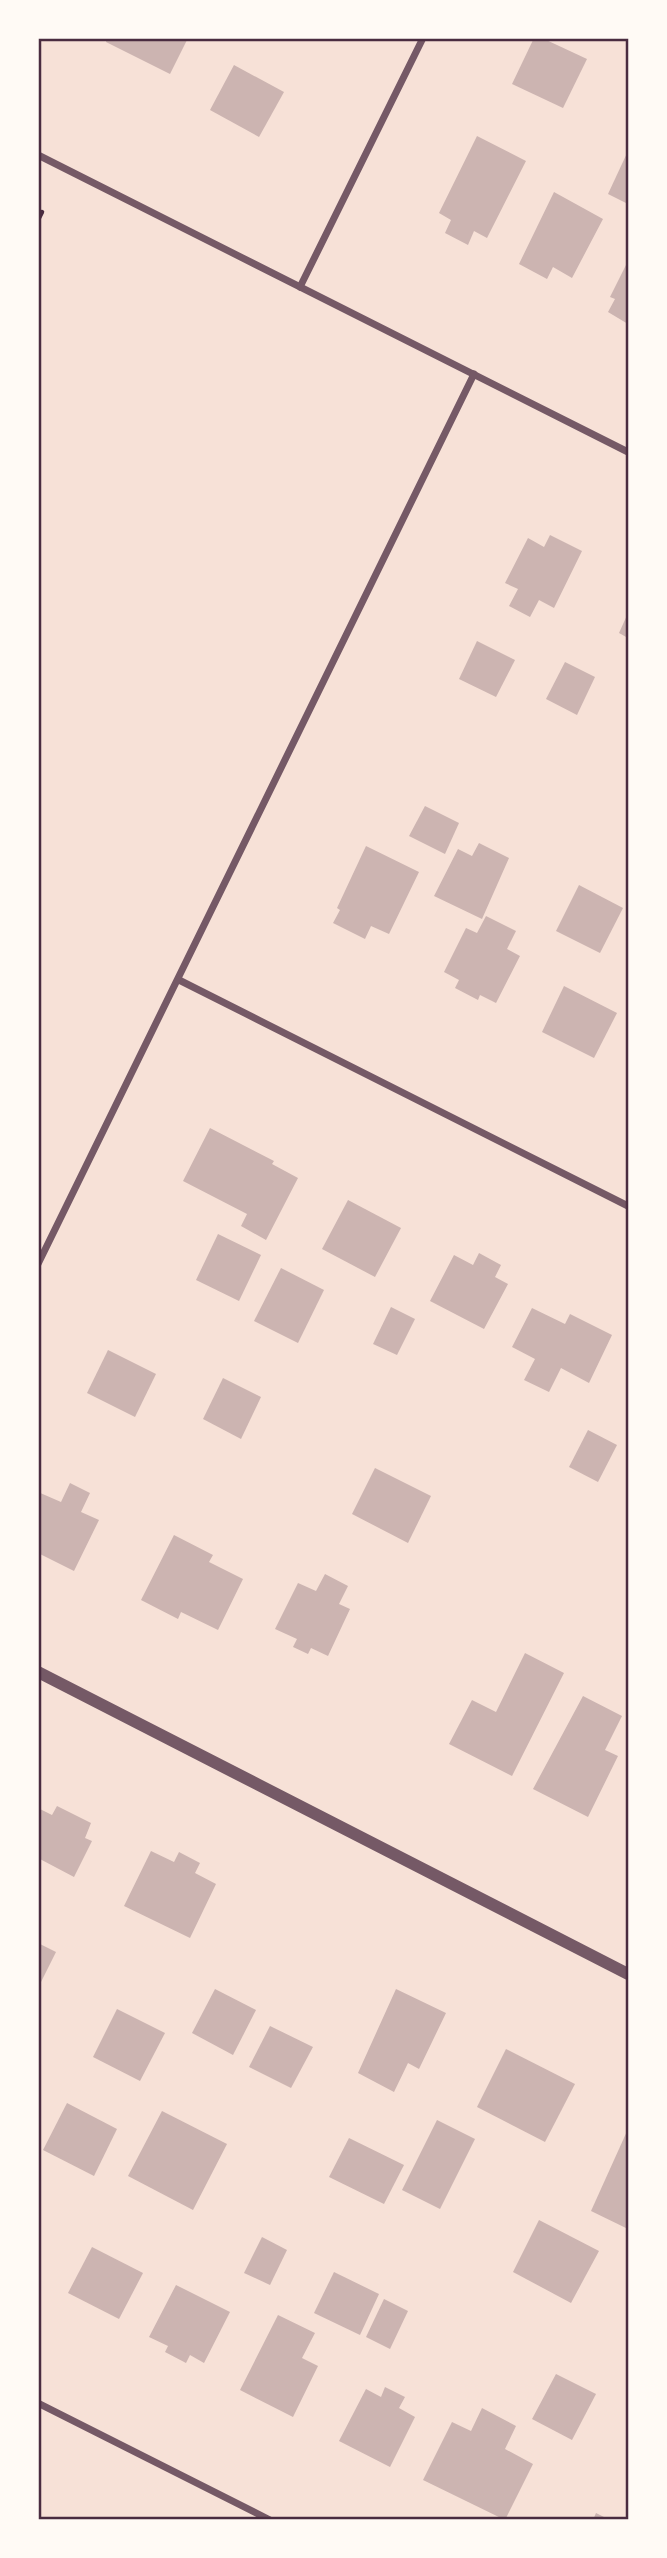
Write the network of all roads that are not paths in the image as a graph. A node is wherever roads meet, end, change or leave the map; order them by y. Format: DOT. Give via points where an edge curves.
graph roads {
  1 [pos="423,38"];
  2 [pos="38,155"];
  3 [pos="300,287"];
  4 [pos="474,374"];
  5 [pos="628,452"];
  6 [pos="179,980"];
  7 [pos="628,1206"];
  8 [pos="38,1264"];
  9 [pos="38,1672"];
  10 [pos="628,1974"];
  11 [pos="38,2403"];
  12 [pos="270,2519"];
  1 -- 3 [label="street"];
  2 -- 3 [label="street"];
  3 -- 4 [label="street"];
  4 -- 5 [label="street"];
  4 -- 6 [label="street"];
  6 -- 7 [label="street"];
  6 -- 8 [label="street"];
  9 -- 10 [label="street"];
  11 -- 12 [label="street"];
}
